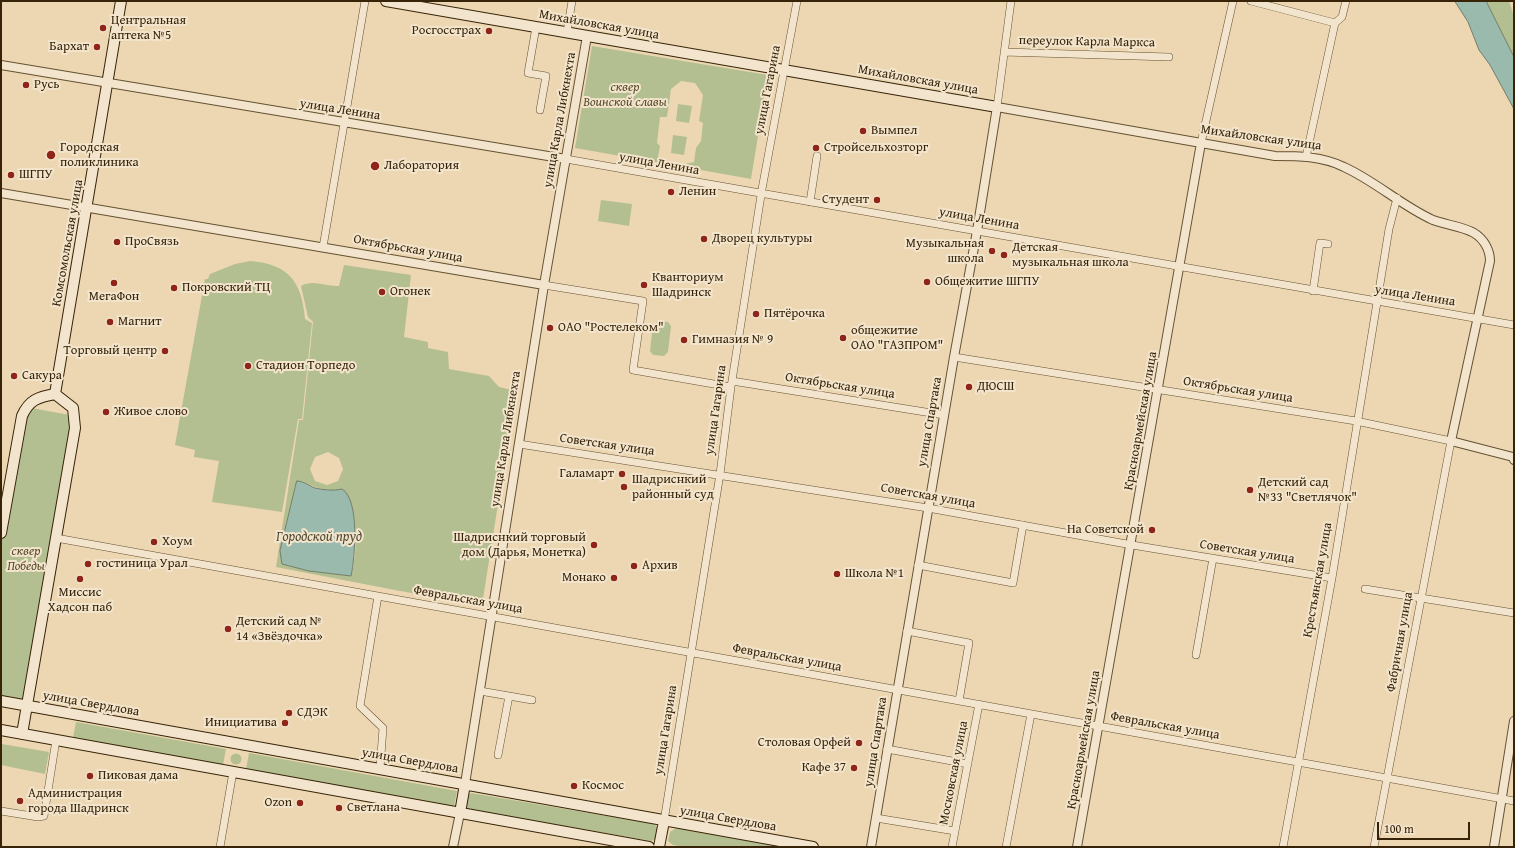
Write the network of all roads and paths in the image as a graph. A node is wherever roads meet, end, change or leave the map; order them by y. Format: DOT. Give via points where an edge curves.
graph roads {
  1 [pos="121,1"];
  2 [pos="365,1"];
  3 [pos="386,1"];
  4 [pos="572,1"];
  5 [pos="797,1"];
  6 [pos="1011,1"];
  7 [pos="1233,1"];
  8 [pos="1251,1"];
  9 [pos="1346,1"];
  10 [pos="1335,23"];
  11 [pos="536,27"];
  12 [pos="567,32"];
  13 [pos="587,36"];
  14 [pos="1004,52"];
  15 [pos="1169,56"];
  16 [pos="1,65"];
  17 [pos="785,70"];
  18 [pos="107,83"];
  19 [pos="997,107"];
  20 [pos="540,110"];
  21 [pos="345,123"];
  22 [pos="1201,143"];
  23 [pos="817,156"];
  24 [pos="1306,157"];
  25 [pos="566,160"];
  26 [pos="1,193"];
  27 [pos="761,194"];
  28 [pos="1397,198"];
  29 [pos="810,202"];
  30 [pos="87,207"];
  31 [pos="977,231"];
  32 [pos="1328,244"];
  33 [pos="323,247"];
  34 [pos="1180,267"];
  35 [pos="544,285"];
  36 [pos="1313,291"];
  37 [pos="1377,303"];
  38 [pos="1478,319"];
  39 [pos="1514,325"];
  40 [pos="954,357"];
  41 [pos="732,384"];
  42 [pos="1159,389"];
  43 [pos="55,394"];
  44 [pos="944,416"];
  45 [pos="1356,421"];
  46 [pos="1451,441"];
  47 [pos="519,444"];
  48 [pos="1514,458"];
  49 [pos="720,474"];
  50 [pos="928,508"];
  51 [pos="1023,525"];
  52 [pos="1,530"];
  53 [pos="56,538"];
  54 [pos="1132,545"];
  55 [pos="1213,558"];
  56 [pos="918,565"];
  57 [pos="1332,578"];
  58 [pos="1365,589"];
  59 [pos="378,596"];
  60 [pos="1420,598"];
  61 [pos="1514,614"];
  62 [pos="492,616"];
  63 [pos="907,631"];
  64 [pos="692,653"];
  65 [pos="1196,655"];
  66 [pos="897,690"];
  67 [pos="480,691"];
  68 [pos="508,696"];
  69 [pos="1,700"];
  70 [pos="532,700"];
  71 [pos="958,701"];
  72 [pos="979,704"];
  73 [pos="27,705"];
  74 [pos="1031,714"];
  75 [pos="1514,721"];
  76 [pos="1099,726"];
  77 [pos="1,730"];
  78 [pos="22,734"];
  79 [pos="56,740"];
  80 [pos="887,749"];
  81 [pos="498,755"];
  82 [pos="1297,763"];
  83 [pos="968,764"];
  84 [pos="380,768"];
  85 [pos="233,772"];
  86 [pos="1387,778"];
  87 [pos="465,784"];
  88 [pos="1502,799"];
  89 [pos="1514,801"];
  90 [pos="1,811"];
  91 [pos="460,813"];
  92 [pos="876,818"];
  93 [pos="664,821"];
  94 [pos="955,831"];
  95 [pos="220,847"];
  96 [pos="453,847"];
  97 [pos="650,847"];
  98 [pos="659,847"];
  99 [pos="813,847"];
  100 [pos="871,847"];
  101 [pos="952,847"];
  102 [pos="1006,847"];
  103 [pos="1077,847"];
  104 [pos="1283,847"];
  105 [pos="1374,847"];
  106 [pos="1494,847"];
  1 -- 18 [label="main road, Комсомольская улица"];
  2 -- 21 [label="street"];
  3 -- 11 [label="main road, Михайловская улица"];
  4 -- 12 [label="street, улица Карла Либкнехта"];
  5 -- 17 [label="street, улица Гагарина"];
  6 -- 14 [label="street, улица Спартака"];
  7 -- 22 [label="street, Красноармейская улица"];
  8 -- 10 [label="street"];
  9 -- 10 [label="street" via="1342,17"];
  10 -- 24 [label="street"];
  11 -- 12 [label="main road, Михайловская улица"];
  11 -- 20 [label="street" via="528,73 546,76"];
  12 -- 13 [label="main road, Михайловская улица"];
  13 -- 17 [label="main road, Михайловская улица"];
  13 -- 25 [label="street, улица Карла Либкнехта"];
  14 -- 15 [label="street, переулок Карла Маркса"];
  14 -- 19 [label="street, улица Спартака"];
  16 -- 18 [label="street, улица Ленина"];
  17 -- 19 [label="main road, Михайловская улица"];
  17 -- 27 [label="street, улица Гагарина"];
  18 -- 21 [label="street, улица Ленина"];
  18 -- 30 [label="main road, Комсомольская улица"];
  19 -- 22 [label="street, Михайловская улица"];
  19 -- 31 [label="street, улица Спартака"];
  21 -- 25 [label="street, улица Ленина"];
  21 -- 33 [label="street"];
  22 -- 24 [label="street, Михайловская улица" via="1275,156"];
  22 -- 34 [label="street, Красноармейская улица"];
  23 -- 29 [label="street"];
  24 -- 28 [label="street, Михайловская улица" via="1344,166"];
  25 -- 27 [label="street, улица Ленина"];
  25 -- 35 [label="street, улица Карла Либкнехта"];
  26 -- 30 [label="street, Октябрьская улица"];
  27 -- 29 [label="street, улица Ленина"];
  27 -- 41 [label="street, улица Гагарина"];
  28 -- 37 [label="street, Крестьянская улица" via="1389,229"];
  28 -- 38 [label="street, Михайловская улица" via="1433,220 1473,233 1487,247 1490,261"];
  29 -- 31 [label="street, улица Ленина"];
  30 -- 33 [label="street, Октябрьская улица"];
  30 -- 43 [label="main road, Комсомольская улица"];
  31 -- 34 [label="street, улица Ленина"];
  31 -- 40 [label="street, улица Спартака"];
  32 -- 36 [label="street" via="1320,243"];
  33 -- 35 [label="street, Октябрьская улица"];
  34 -- 36 [label="street, улица Ленина"];
  34 -- 42 [label="street, Красноармейская улица"];
  35 -- 41 [label="street, Октябрьская улица" via="643,301 633,370"];
  35 -- 47 [label="street, улица Карла Либкнехта"];
  36 -- 37 [label="street, улица Ленина"];
  37 -- 38 [label="street, улица Ленина"];
  37 -- 45 [label="street, Крестьянская улица"];
  38 -- 39 [label="street, улица Ленина"];
  38 -- 46 [label="street, Михайловская улица"];
  40 -- 42 [label="street, Октябрьская улица"];
  40 -- 44 [label="street, улица Спартака"];
  41 -- 44 [label="street, Октябрьская улица"];
  41 -- 49 [label="street, улица Гагарина"];
  42 -- 45 [label="street, Октябрьская улица"];
  42 -- 54 [label="street, Красноармейская улица"];
  43 -- 52 [label="main road" via="32,401 22,416"];
  43 -- 53 [label="main road" via="73,408 75,428"];
  44 -- 50 [label="street, улица Спартака"];
  45 -- 46 [label="street, Октябрьская улица"];
  45 -- 57 [label="street, Крестьянская улица"];
  46 -- 48 [label="street, Октябрьская улица"];
  46 -- 60 [label="street, Фабричная улица"];
  47 -- 49 [label="street, Советская улица"];
  47 -- 62 [label="street, улица Карла Либкнехта"];
  49 -- 50 [label="street, Советская улица"];
  49 -- 64 [label="street, улица Гагарина"];
  50 -- 51 [label="street, Советская улица"];
  50 -- 56 [label="street, улица Спартака"];
  51 -- 54 [label="street, Советская улица"];
  51 -- 56 [label="street" via="1013,583"];
  53 -- 59 [label="street, Февральская улица"];
  53 -- 73 [label="main road"];
  54 -- 55 [label="street, Советская улица"];
  54 -- 76 [label="street, Красноармейская улица"];
  55 -- 57 [label="street, Советская улица"];
  55 -- 65 [label="street"];
  56 -- 63 [label="street, улица Спартака"];
  57 -- 82 [label="street, Крестьянская улица"];
  58 -- 60 [label="street"];
  59 -- 62 [label="street, Февральская улица"];
  59 -- 84 [label="street" via="360,706 383,728"];
  60 -- 61 [label="street"];
  60 -- 86 [label="street, Фабричная улица"];
  62 -- 64 [label="street, Февральская улица"];
  62 -- 67 [label="street, улица Карла Либкнехта"];
  63 -- 66 [label="street, улица Спартака"];
  63 -- 71 [label="street" via="969,642"];
  64 -- 66 [label="street, Февральская улица"];
  64 -- 93 [label="street, улица Гагарина"];
  66 -- 71 [label="street, Февральская улица"];
  66 -- 80 [label="street, улица Спартака"];
  67 -- 68 [label="street"];
  67 -- 87 [label="street, улица Карла Либкнехта"];
  68 -- 70 [label="street"];
  68 -- 81 [label="street"];
  69 -- 73 [label="main road, улица Свердлова"];
  71 -- 72 [label="street, Февральская улица"];
  72 -- 74 [label="street, Февральская улица"];
  72 -- 83 [label="street, Московская улица"];
  73 -- 78 [label="main road"];
  73 -- 84 [label="main road, улица Свердлова"];
  74 -- 76 [label="street, Февральская улица"];
  74 -- 102 [label="street"];
  75 -- 88 [label="street"];
  76 -- 82 [label="street, Февральская улица"];
  76 -- 103 [label="street, Красноармейская улица"];
  77 -- 78 [label="main road"];
  78 -- 79 [label="main road"];
  79 -- 85 [label="main road"];
  79 -- 90 [label="street" via="44,816"];
  80 -- 83 [label="street"];
  80 -- 92 [label="street, улица Спартака"];
  82 -- 86 [label="street, Февральская улица"];
  82 -- 104 [label="street, Крестьянская улица"];
  83 -- 94 [label="street, Московская улица"];
  84 -- 87 [label="main road, улица Свердлова"];
  85 -- 91 [label="main road"];
  85 -- 95 [label="street"];
  86 -- 88 [label="street, Февральская улица"];
  86 -- 105 [label="street, Фабричная улица"];
  87 -- 91 [label="main road, улица Карла Либкнехта"];
  87 -- 93 [label="main road, улица Свердлова"];
  88 -- 89 [label="street, Февральская улица"];
  88 -- 106 [label="street"];
  91 -- 96 [label="street, улица Карла Либкнехта"];
  91 -- 97 [label="main road"];
  92 -- 94 [label="street"];
  92 -- 100 [label="street, улица Спартака"];
  93 -- 98 [label="main road, улица Гагарина"];
  93 -- 99 [label="main road, улица Свердлова"];
  94 -- 101 [label="street, Московская улица"];
}
